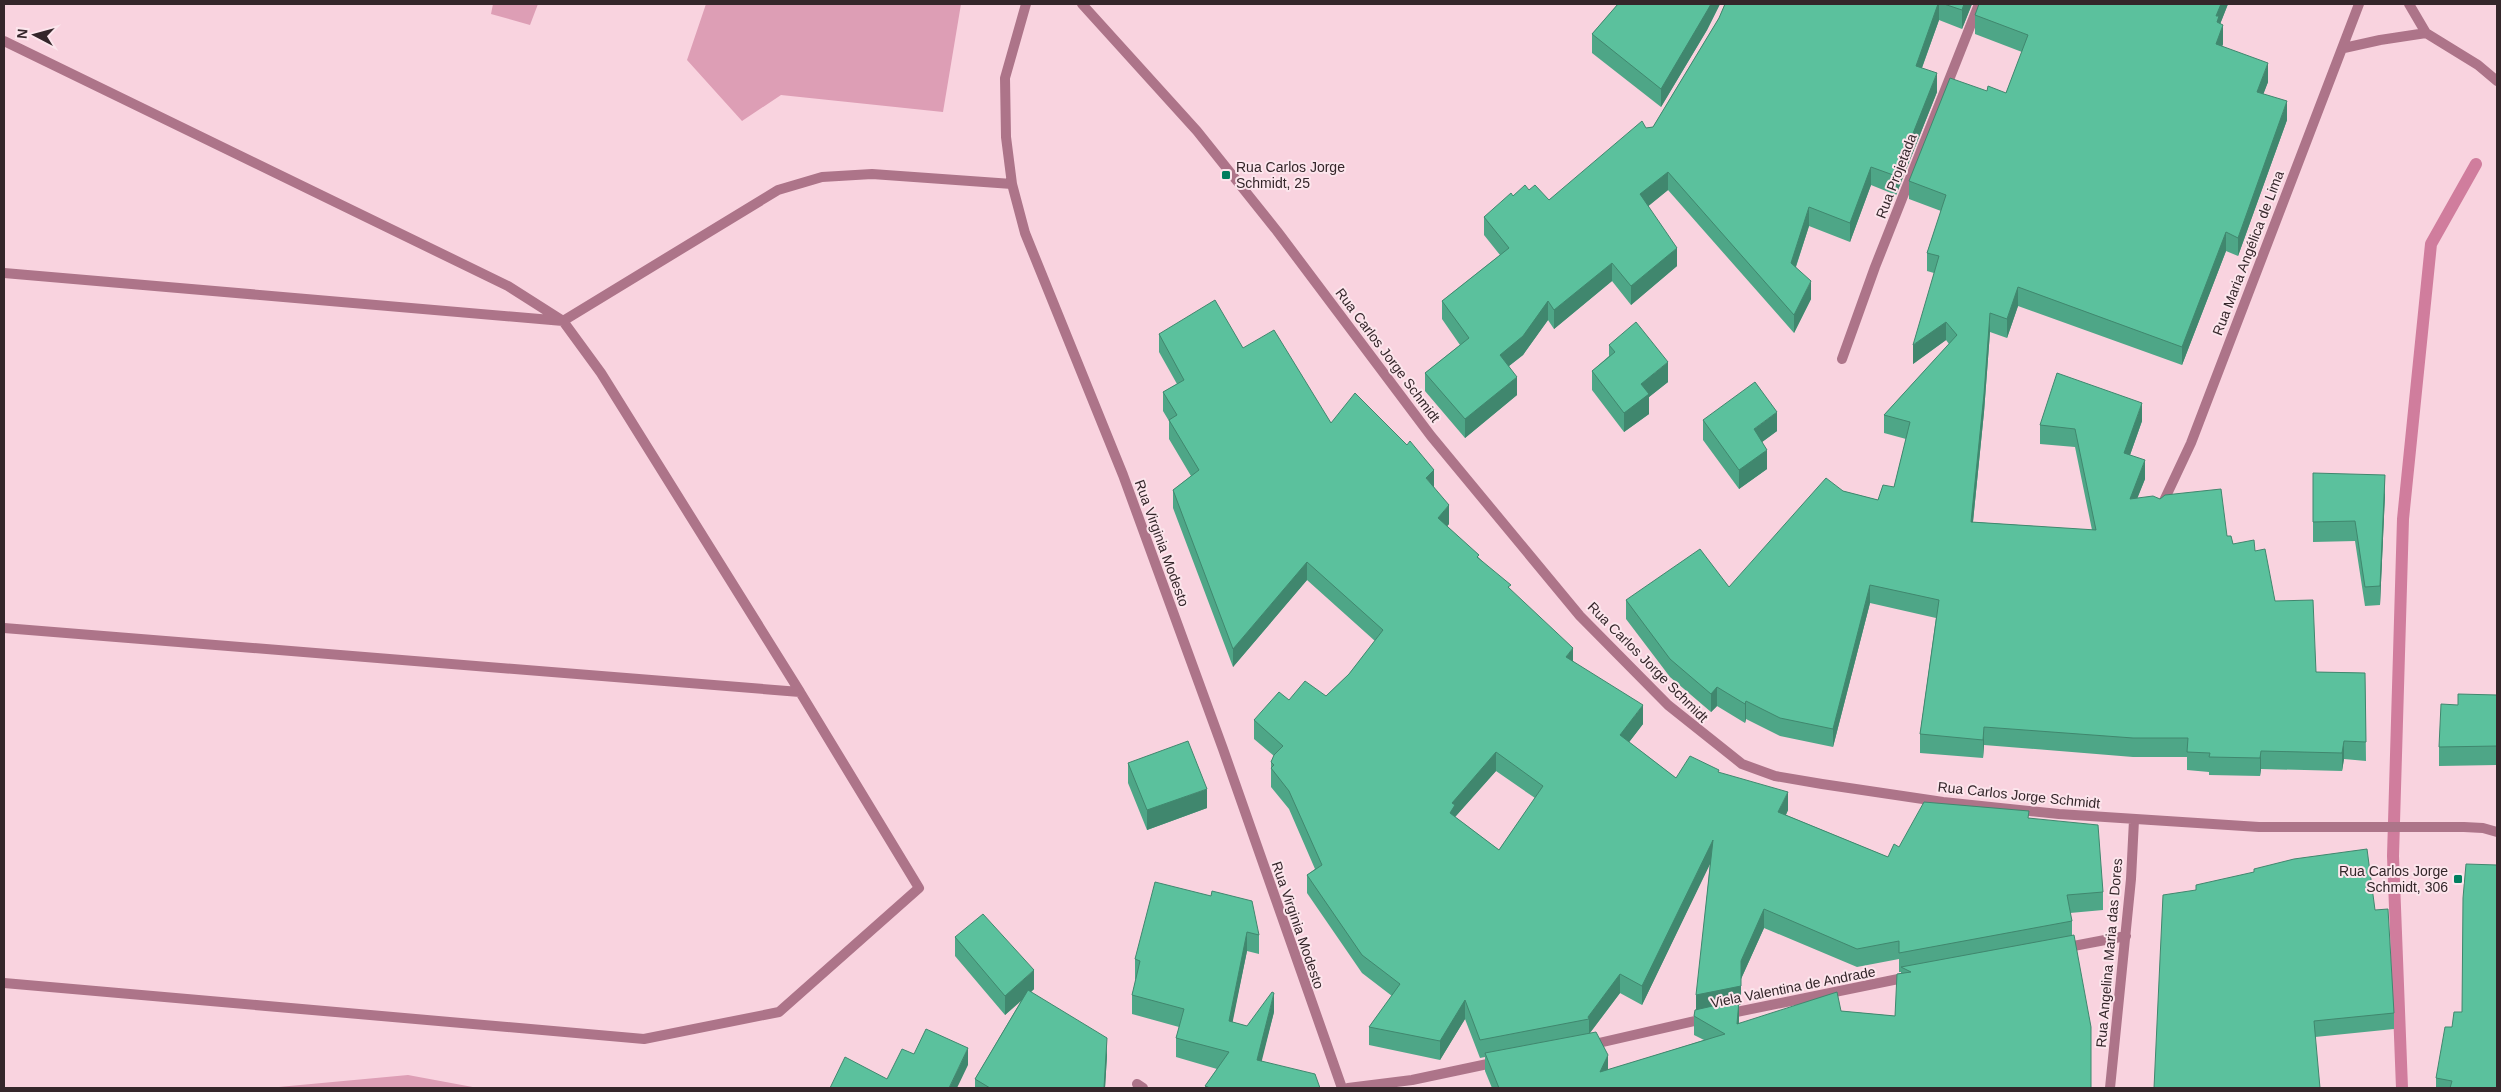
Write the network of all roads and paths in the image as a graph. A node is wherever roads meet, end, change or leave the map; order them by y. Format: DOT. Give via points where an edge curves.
graph roads {
  1 [pos="1026,4"];
  2 [pos="1082,4"];
  3 [pos="1979,4"];
  4 [pos="2359,4"];
  5 [pos="2409,4"];
  6 [pos="2426,33"];
  7 [pos="4,41"];
  8 [pos="2344,48"];
  9 [pos="2497,81"];
  10 [pos="1012,184"];
  11 [pos="4,273"];
  12 [pos="563,321"];
  13 [pos="1842,359"];
  14 [pos="2159,510"];
  15 [pos="4,628"];
  16 [pos="800,692"];
  17 [pos="2134,820"];
  18 [pos="2497,832"];
  19 [pos="2126,936"];
  20 [pos="2048,950"];
  21 [pos="1921,974"];
  22 [pos="4,983"];
  23 [pos="1579,1047"];
  24 [pos="1511,1060"];
  25 [pos="1342,1088"];
  26 [pos="1348,1088"];
  27 [pos="2110,1088"];
  1 -- 10 [label="street, Rua Virginia Modesto" via="1005,78 1006,137"];
  2 -- 17 [label="street, Rua Carlos Jorge Schmidt" via="1197,131 1277,231 1431,436 1580,616 1668,705 1707,739 1742,764 1775,776 1943,802"];
  3 -- 13 [label="street, Rua Projetada"];
  4 -- 8 [label="street, Rua Maria Angélica de Lima"];
  5 -- 6 [label="street"];
  6 -- 8 [label="street"];
  6 -- 9 [label="street" via="2478,65"];
  7 -- 12 [label="street" via="508,286"];
  8 -- 14 [label="street, Rua Maria Angélica de Lima" via="2296,165 2191,443"];
  10 -- 12 [label="street" via="872,174 822,177 786,187"];
  10 -- 25 [label="street, Rua Virginia Modesto" via="1026,233 1122,475 1220,740"];
  11 -- 12 [label="street"];
  12 -- 16 [label="street" via="601,373"];
  15 -- 16 [label="street"];
  16 -- 22 [label="street" via="919,888 779,1012 644,1039"];
  17 -- 18 [label="street, Rua Carlos Jorge Schmidt" via="2293,828 2464,827"];
  17 -- 19 [label="street, Rua Angelina Maria das Dores"];
  19 -- 20 [label="street"];
  19 -- 27 [label="street, Rua Angelina Maria das Dores"];
  21 -- 23 [label="street, Viela Valentina de Andrade"];
  24 -- 26 [label="street" via="1412,1080"];
}
